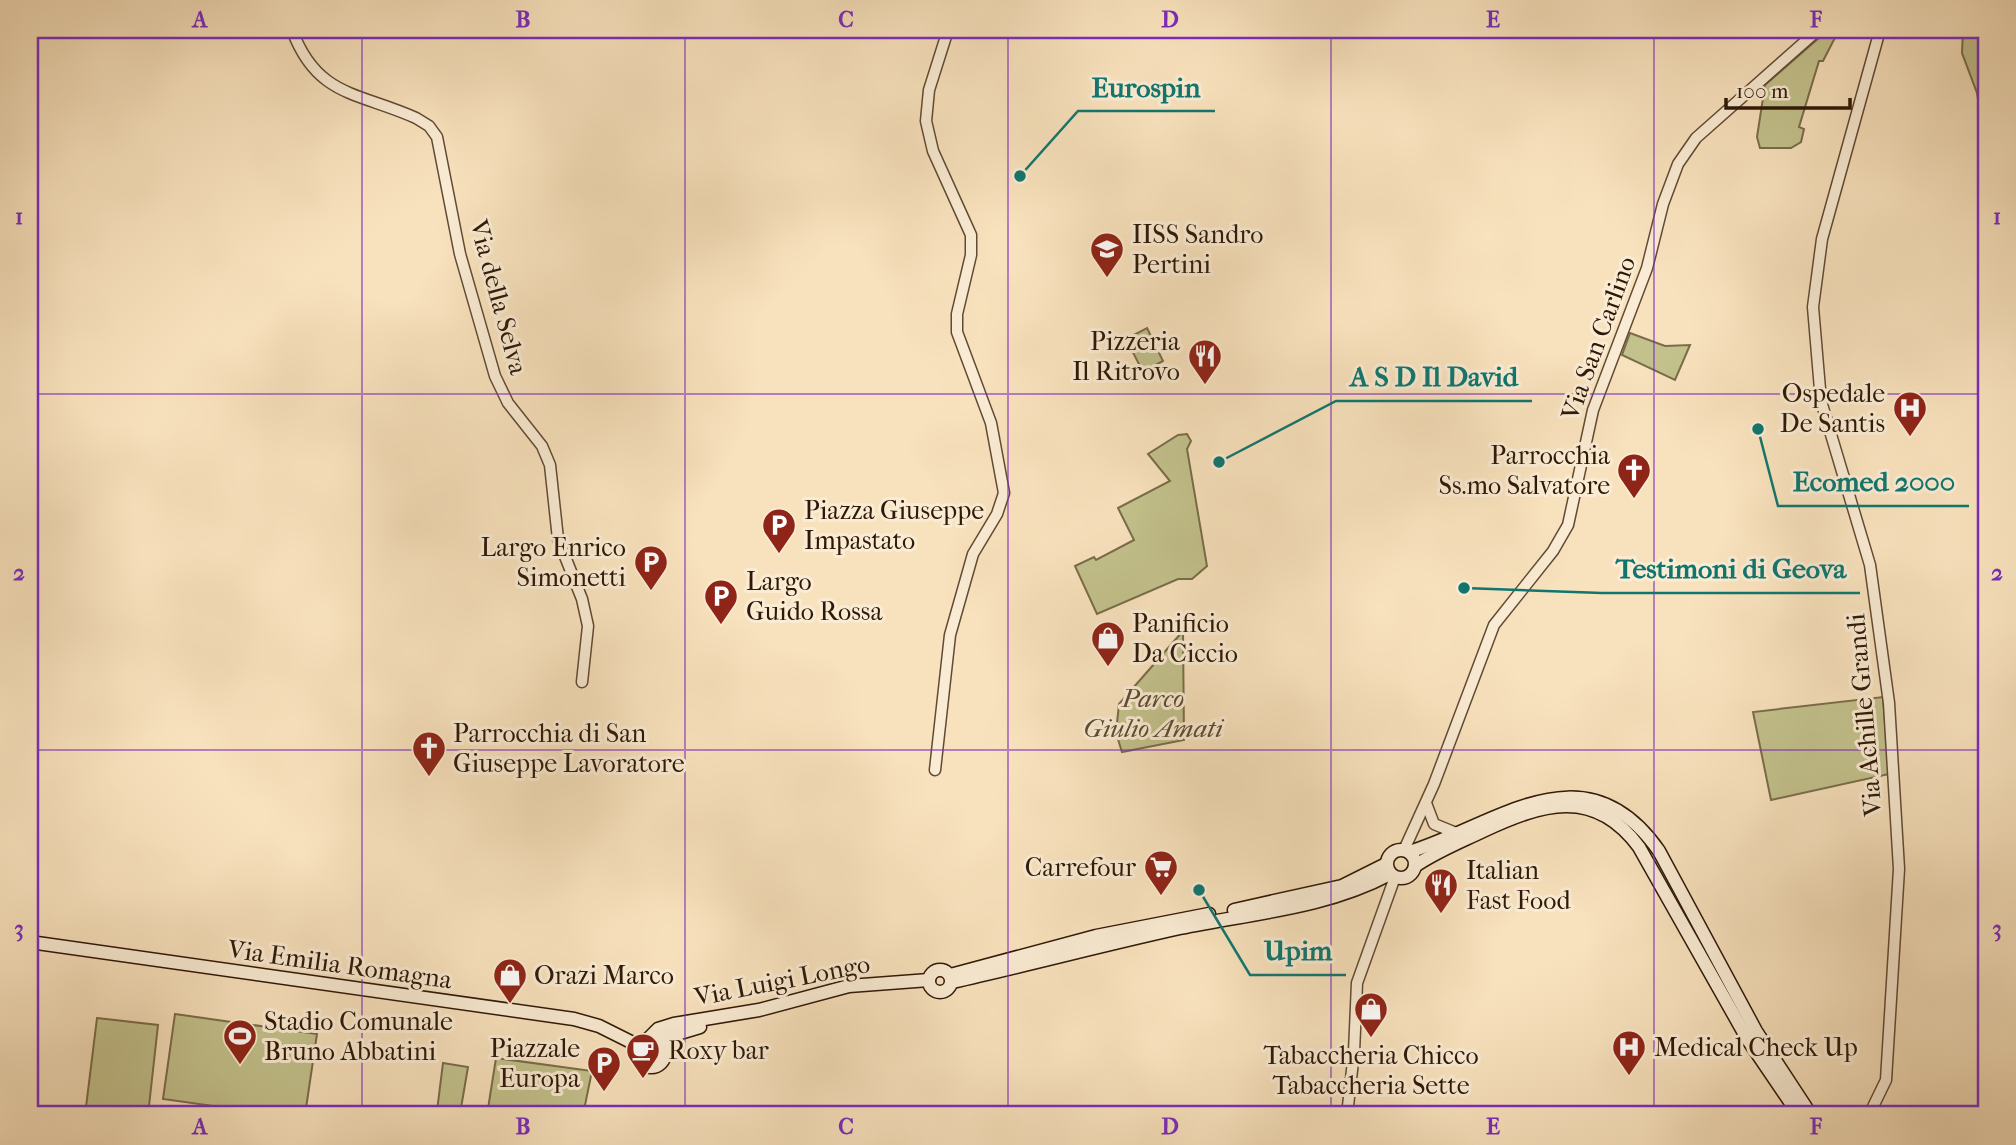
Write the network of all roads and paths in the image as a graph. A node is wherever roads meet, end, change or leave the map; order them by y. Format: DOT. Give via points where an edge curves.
graph roads {
  1 [pos="292,30"];
  2 [pos="948,30"];
  3 [pos="1818,30"];
  4 [pos="1880,30"];
  5 [pos="582,682"];
  6 [pos="935,770"];
  7 [pos="1426,803"];
  8 [pos="1457,833"];
  9 [pos="1406,851"];
  10 [pos="1415,866"];
  11 [pos="1390,872"];
  12 [pos="30,942"];
  13 [pos="648,1042"];
  14 [pos="1347,1115"];
  15 [pos="1799,1115"];
  16 [pos="1811,1115"];
  17 [pos="1869,1115"];
  1 -- 5 [label="street, Via della Selva" via="304,59 323,80 416,118 436,137 460,254 495,376 550,465 558,539 588,626"];
  2 -- 6 [label="street" via="928,94 927,128 971,235 957,332 991,423 1004,493 973,554 949,638"];
  3 -- 7 [label="street, Via San Carlino" via="1696,138 1678,164 1647,268 1593,410 1568,525 1492,630"];
  4 -- 17 [label="street, Via Achille Grandi" via="1821,244 1813,307 1821,401 1868,555 1889,703 1899,869 1886,1080"];
  7 -- 8 [label="street" via="1437,828"];
  7 -- 9 [label="street, Via San Carlino"];
  8 -- 9 [label="main road"];
  8 -- 16 [label="main road" via="1521,805 1554,797 1598,804 1630,820 1659,851 1756,1031"];
  9 -- 10 [label="main road"];
  9 -- 11 [label="main road" via="1392,853"];
  10 -- 11 [label="main road" via="1408,877"];
  10 -- 15 [label="main road" via="1537,810 1580,806 1605,816 1639,847 1748,1040"];
  11 -- 13 [label="main road, Via Luigi Longo" via="1346,893 1295,908 951,979 942,992 930,984 852,993"];
  11 -- 14 [label="street" via="1357,983"];
  12 -- 13 [label="main road, Via Emilia Romagna" via="570,1018"];
}
